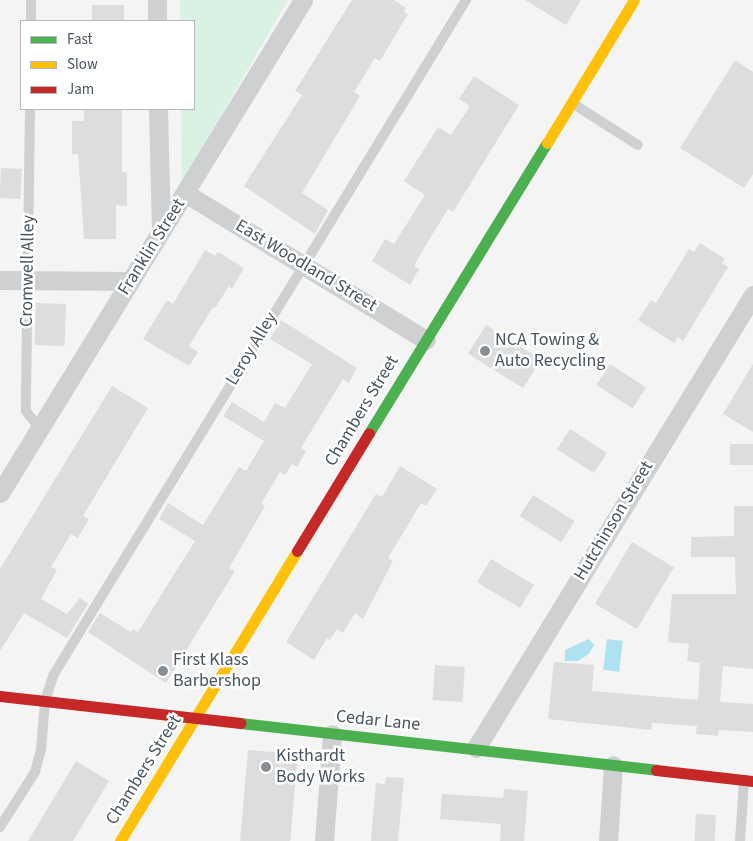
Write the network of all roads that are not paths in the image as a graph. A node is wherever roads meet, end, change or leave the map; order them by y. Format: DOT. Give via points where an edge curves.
graph roads {
  1 [pos="31,0"];
  2 [pos="157,0"];
  3 [pos="304,0"];
  4 [pos="466,0"];
  5 [pos="634,0"];
  6 [pos="31,20"];
  7 [pos="157,20"];
  8 [pos="571,102"];
  9 [pos="30,110"];
  10 [pos="158,110"];
  11 [pos="638,145"];
  12 [pos="185,192"];
  13 [pos="161,231"];
  14 [pos="303,263"];
  15 [pos="0,280"];
  16 [pos="26,280"];
  17 [pos="130,281"];
  18 [pos="753,295"];
  19 [pos="426,340"];
  20 [pos="40,429"];
  21 [pos="0,493"];
  22 [pos="0,696"];
  23 [pos="45,701"];
  24 [pos="198,717"];
  25 [pos="332,734"];
  26 [pos="476,748"];
  27 [pos="613,765"];
  28 [pos="749,780"];
  29 [pos="0,827"];
  30 [pos="120,841"];
  31 [pos="324,841"];
  32 [pos="608,841"];
  33 [pos="740,841"];
  1 -- 6 [label="lane"];
  2 -- 7 [label="street"];
  3 -- 12 [label="street, Franklin Street"];
  4 -- 14 [label="lane, Leroy Alley"];
  5 -- 8 [label="street, Chambers Street"];
  8 -- 11 [label="lane"];
  8 -- 19 [label="street, Chambers Street"];
  9 -- 16 [label="lane, Cromwell Alley"];
  10 -- 13 [label="street"];
  12 -- 13 [label="street, Franklin Street"];
  12 -- 14 [label="street, East Woodland Street"];
  13 -- 17 [label="street, Franklin Street"];
  14 -- 19 [label="street, East Woodland Street"];
  14 -- 23 [label="lane, Leroy Alley" via="54,674"];
  15 -- 16 [label="street"];
  16 -- 17 [label="street"];
  16 -- 20 [label="lane, Cromwell Alley" via="26,411"];
  17 -- 20 [label="street, Franklin Street"];
  18 -- 26 [label="street, Hutchinson Street"];
  19 -- 24 [label="street, Chambers Street"];
  20 -- 21 [label="street, Franklin Street"];
  22 -- 23 [label="street, Cedar Lane"];
  23 -- 24 [label="street, Cedar Lane"];
  23 -- 29 [label="lane, Leroy Alley" via="41,750 35,772"];
  24 -- 25 [label="street, Cedar Lane"];
  24 -- 30 [label="street, Chambers Street"];
  25 -- 26 [label="street, Cedar Lane"];
  25 -- 31 [label="street"];
  26 -- 27 [label="street, Cedar Lane"];
  27 -- 28 [label="street, Cedar Lane"];
  27 -- 32 [label="street"];
  28 -- 33 [label="lane"];
}
